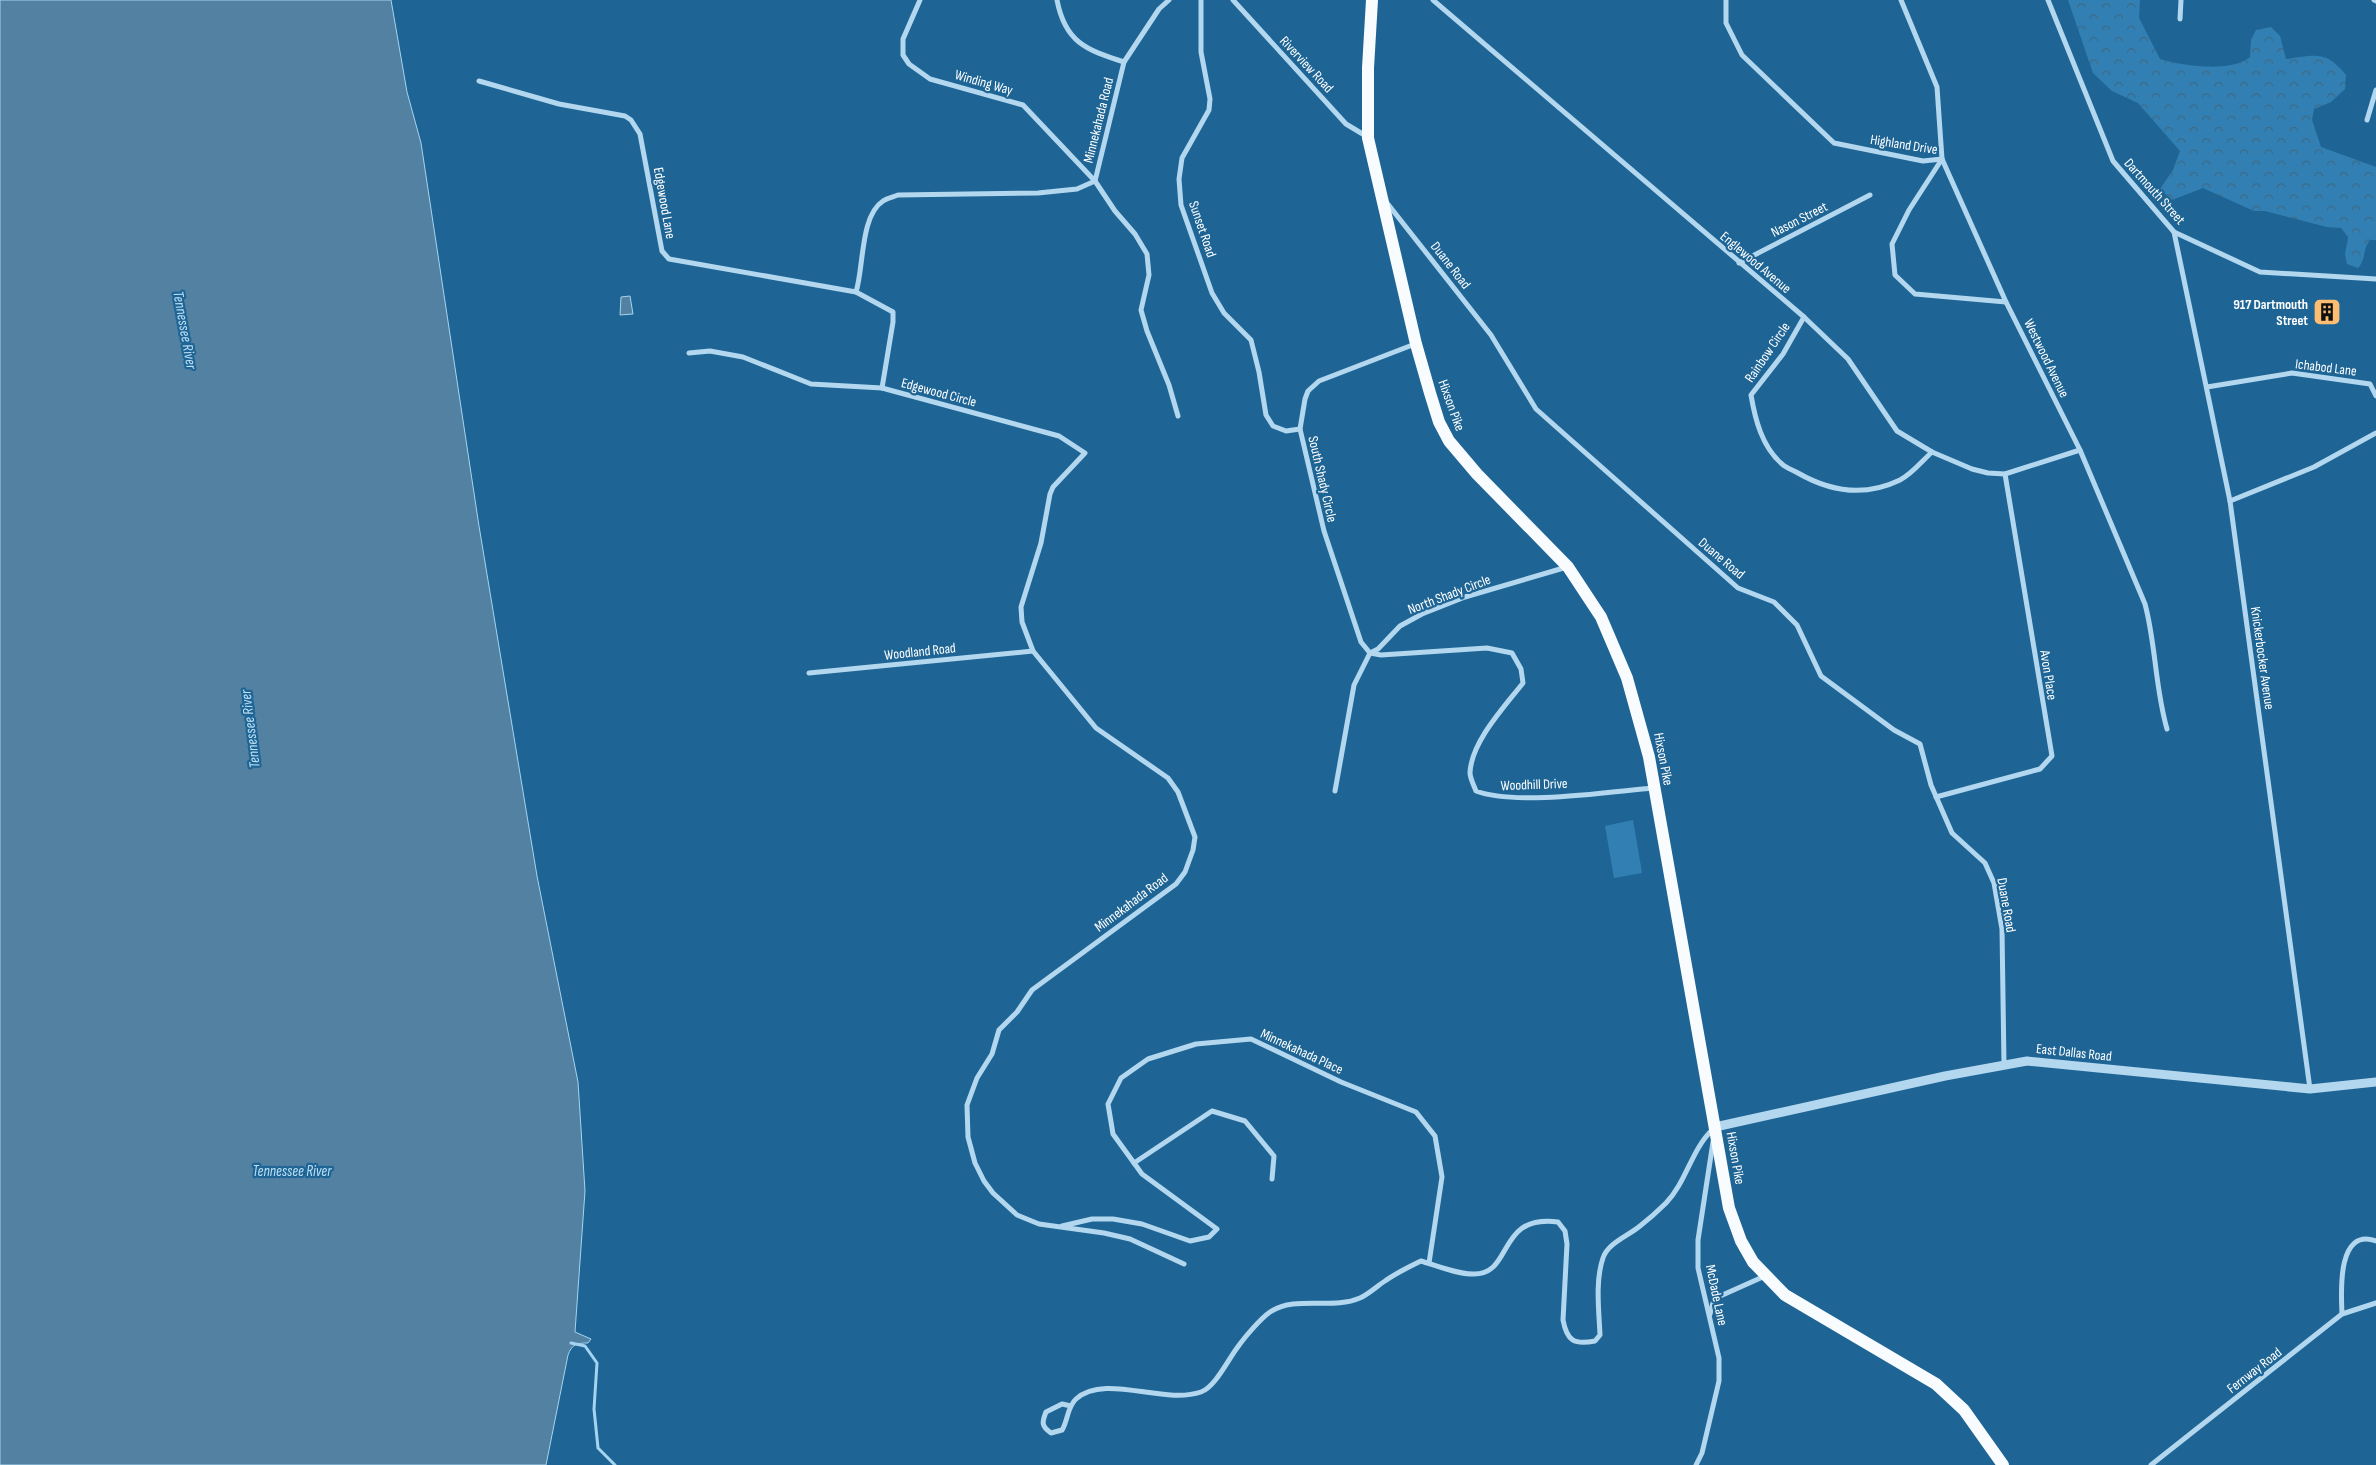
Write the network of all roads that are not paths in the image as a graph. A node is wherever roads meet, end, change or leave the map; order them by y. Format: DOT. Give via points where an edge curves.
graph roads {
  1 [pos="920,0"];
  2 [pos="1057,0"];
  3 [pos="1169,0"];
  4 [pos="1202,0"];
  5 [pos="1233,0"];
  6 [pos="1372,0"];
  7 [pos="1434,0"];
  8 [pos="1726,0"];
  9 [pos="1901,0"];
  10 [pos="2048,0"];
  11 [pos="2182,0"];
  12 [pos="2180,19"];
  13 [pos="1124,62"];
  14 [pos="479,81"];
  15 [pos="2376,90"];
  16 [pos="2366,120"];
  17 [pos="1368,138"];
  18 [pos="1942,159"];
  19 [pos="1095,181"];
  20 [pos="1380,195"];
  21 [pos="1870,195"];
  22 [pos="2174,232"];
  23 [pos="1739,262"];
  24 [pos="2376,279"];
  25 [pos="856,292"];
  26 [pos="2006,302"];
  27 [pos="1804,317"];
  28 [pos="1416,344"];
  29 [pos="689,353"];
  30 [pos="2208,387"];
  31 [pos="882,388"];
  32 [pos="2376,396"];
  33 [pos="1178,416"];
  34 [pos="1300,430"];
  35 [pos="2376,433"];
  36 [pos="2080,450"];
  37 [pos="1932,452"];
  38 [pos="1085,453"];
  39 [pos="2005,474"];
  40 [pos="2230,501"];
  41 [pos="1568,567"];
  42 [pos="1033,651"];
  43 [pos="1370,653"];
  44 [pos="809,673"];
  45 [pos="2168,729"];
  46 [pos="1655,788"];
  47 [pos="1335,791"];
  48 [pos="1936,797"];
  49 [pos="2004,1065"];
  50 [pos="2376,1082"];
  51 [pos="2310,1089"];
  52 [pos="1715,1127"];
  53 [pos="1134,1162"];
  54 [pos="1272,1179"];
  55 [pos="1059,1226"];
  56 [pos="2376,1241"];
  57 [pos="1429,1263"];
  58 [pos="1184,1264"];
  59 [pos="1766,1276"];
  60 [pos="2376,1303"];
  61 [pos="2342,1314"];
  62 [pos="1710,1316"];
  63 [pos="1071,1406"];
  64 [pos="1696,1465"];
  65 [pos="2003,1465"];
  66 [pos="2152,1465"];
  1 -- 19 [label="street, Winding Way" via="904,39 903,55 909,64 930,79 1022,105"];
  2 -- 13 [label="street" via="1061,21 1071,36 1092,52"];
  3 -- 13 [label="street, Minnekahada Road" via="1159,9"];
  4 -- 34 [label="street, Sunset Road" via="1201,52 1209,110 1182,158 1179,179 1181,205 1212,293 1224,313 1250,340 1266,415 1273,426 1286,431"];
  5 -- 17 [label="street, Riverview Road" via="1346,124"];
  6 -- 17 [label="main road, Hixson Pike"];
  7 -- 23 [label="street, Englewood Avenue"];
  8 -- 18 [label="street, Highland Drive" via="1726,23 1742,55 1834,143 1923,161"];
  9 -- 18 [label="street, Westwood Avenue" via="1937,87"];
  10 -- 22 [label="street, Dartmouth Street" via="2112,161"];
  11 -- 12 [label="street"];
  13 -- 19 [label="street, Minnekahada Road"];
  14 -- 25 [label="street, Edgewood Lane" via="631,120 640,134 662,251 669,259"];
  15 -- 16 [label="street"];
  17 -- 20 [label="main road, Hixson Pike"];
  18 -- 26 [label="street, Westwood Avenue"];
  18 -- 26 [label="street, Highland Drive" via="1892,244 1895,275 1915,294"];
  19 -- 25 [label="street" via="1077,189 1038,193 898,195 882,201 872,214 866,233"];
  19 -- 33 [label="street, Minnekahada Road" via="1147,254 1149,275 1141,310"];
  20 -- 28 [label="main road, Hixson Pike"];
  20 -- 48 [label="street, Duane Road" via="1491,335 1536,409 1738,588 1774,602 1797,625 1821,676 1894,730 1920,744"];
  21 -- 23 [label="street, Nason Street"];
  22 -- 24 [label="street, Dartmouth Street" via="2260,272"];
  22 -- 30 [label="street, Knickerbocker Avenue"];
  23 -- 27 [label="street, Englewood Avenue"];
  25 -- 31 [label="street, Edgewood Circle" via="893,312"];
  26 -- 36 [label="street, Westwood Avenue"];
  27 -- 37 [label="street, Englewood Avenue" via="1848,359 1897,430"];
  27 -- 37 [label="street, Rainbow Circle" via="1783,354 1752,395 1755,421 1781,464 1819,485 1843,491 1890,484 1902,479"];
  28 -- 34 [label="street, South Shady Circle" via="1319,381 1308,391"];
  28 -- 41 [label="main road, Hixson Pike" via="1439,422 1449,441"];
  29 -- 31 [label="street" via="710,351 743,357 811,384"];
  30 -- 32 [label="street, Ichabod Lane" via="2292,373 2370,384"];
  30 -- 40 [label="street, Knickerbocker Avenue"];
  31 -- 38 [label="street, Edgewood Circle" via="1059,436"];
  34 -- 43 [label="street, South Shady Circle" via="1324,530 1361,642"];
  35 -- 40 [label="street" via="2314,467"];
  36 -- 39 [label="street, Englewood Avenue"];
  36 -- 45 [label="street, Westwood Avenue" via="2145,604 2152,630 2156,678"];
  37 -- 39 [label="street, Englewood Avenue" via="1972,469"];
  38 -- 42 [label="street, Minnekahada Road" via="1050,494 1041,543 1021,607 1022,622"];
  39 -- 48 [label="street, Avon Place" via="2052,756 2040,769"];
  40 -- 51 [label="street, Knickerbocker Avenue"];
  41 -- 43 [label="street, North Shady Circle" via="1465,597 1422,614 1400,626"];
  41 -- 46 [label="main road, Hixson Pike" via="1601,617 1627,678 1641,721"];
  42 -- 44 [label="street, Woodland Road"];
  42 -- 55 [label="street, Minnekahada Road" via="1096,728 1168,778 1184,806 1195,837 1185,872 1176,884 1032,990 999,1030 992,1054 977,1078 967,1105 968,1137 975,1163 993,1193 1017,1215 1039,1224"];
  43 -- 46 [label="street, Woodhill Drive" via="1486,648 1512,653 1521,669 1523,682 1486,732 1473,758 1470,774 1476,791 1490,796 1527,797"];
  43 -- 47 [label="street, North Shady Circle" via="1354,684"];
  46 -- 52 [label="main road, Hixson Pike"];
  48 -- 49 [label="street, Duane Road" via="1952,833 1985,863 1994,883 2002,929"];
  49 -- 51 [label="street, East Dallas Road" via="2027,1061"];
  49 -- 52 [label="street, East Dallas Road"];
  50 -- 51 [label="street, East Dallas Road"];
  52 -- 57 [label="street" via="1702,1139 1681,1183 1666,1203 1640,1227 1614,1243 1603,1256 1600,1335 1595,1341 1580,1343 1565,1332 1567,1244 1565,1231 1558,1222 1530,1222 1515,1232 1492,1268 1476,1274"];
  52 -- 59 [label="main road, Hixson Pike" via="1729,1208 1741,1242"];
  52 -- 62 [label="street, McDade Lane" via="1698,1240 1698,1268"];
  53 -- 54 [label="street" via="1212,1110 1245,1121 1274,1156"];
  53 -- 55 [label="street, Minnekahada Place" via="1142,1174 1218,1229 1209,1238 1190,1241 1142,1224 1113,1219 1092,1219"];
  53 -- 57 [label="street, Minnekahada Place" via="1113,1134 1108,1104 1121,1078 1148,1059 1196,1044 1251,1039 1340,1082 1416,1112 1435,1136 1442,1177"];
  55 -- 58 [label="street, Minnekahada Road" via="1130,1239"];
  56 -- 61 [label="street" via="2359,1241 2347,1252 2341,1288"];
  57 -- 63 [label="street" via="1422,1261 1360,1298 1288,1305 1270,1312 1237,1347 1204,1391 1175,1396 1107,1388 1082,1396"];
  59 -- 62 [label="street" via="1718,1296 1712,1303"];
  59 -- 65 [label="main road, Hixson Pike" via="1785,1295 1936,1384 1964,1410"];
  60 -- 61 [label="street, Fernway Road"];
  61 -- 66 [label="street, Fernway Road"];
  62 -- 64 [label="street, McDade Lane" via="1719,1358 1720,1381"];
  63 -- 63 [label="street" via="1062,1430 1050,1433 1042,1422 1046,1412 1062,1404"];
}
